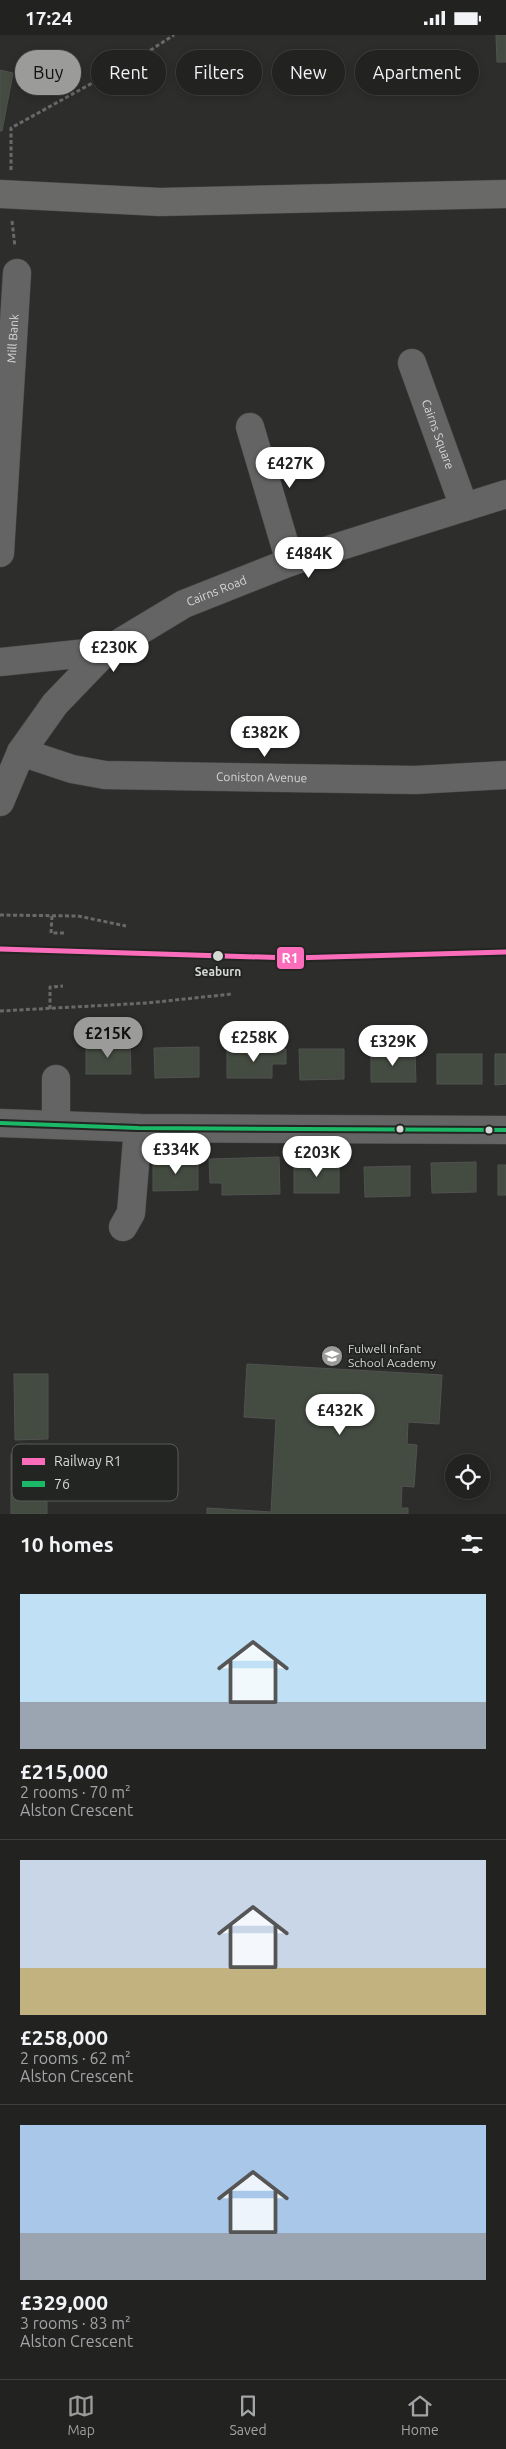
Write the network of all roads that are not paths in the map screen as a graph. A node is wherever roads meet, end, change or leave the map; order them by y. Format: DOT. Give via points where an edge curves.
graph roads {
  1 [pos="506,194"];
  2 [pos="5,195"];
  3 [pos="17,273"];
  4 [pos="412,363"];
  5 [pos="250,427"];
  6 [pos="506,494"];
  7 [pos="464,507"];
  8 [pos="0,553"];
  9 [pos="290,563"];
  10 [pos="106,651"];
  11 [pos="0,662"];
  12 [pos="21,752"];
  13 [pos="506,775"];
  14 [pos="0,802"];
  15 [pos="56,1079"];
  16 [pos="0,1123"];
  17 [pos="56,1125"];
  18 [pos="138,1128"];
  19 [pos="506,1130"];
  20 [pos="123,1227"];
  1 -- 2 [label="highway" via="160,202"];
  3 -- 8 [label="street, Mill Bank"];
  4 -- 7 [label="street, Cairns Square"];
  5 -- 9 [label="street"];
  6 -- 7 [label="street, Cairns Road"];
  7 -- 9 [label="street, Cairns Road"];
  9 -- 10 [label="street, Cairns Road" via="184,603"];
  10 -- 11 [label="street, Cairns Road"];
  10 -- 12 [label="street, Cairns Road" via="56,704"];
  12 -- 13 [label="street, Coniston Avenue" via="72,769 105,775 415,780"];
  12 -- 14 [label="street, Cairns Road"];
  15 -- 17 [label="street"];
  16 -- 17 [label="street"];
  17 -- 18 [label="street"];
  18 -- 19 [label="street"];
  18 -- 20 [label="street" via="131,1213"];
}
